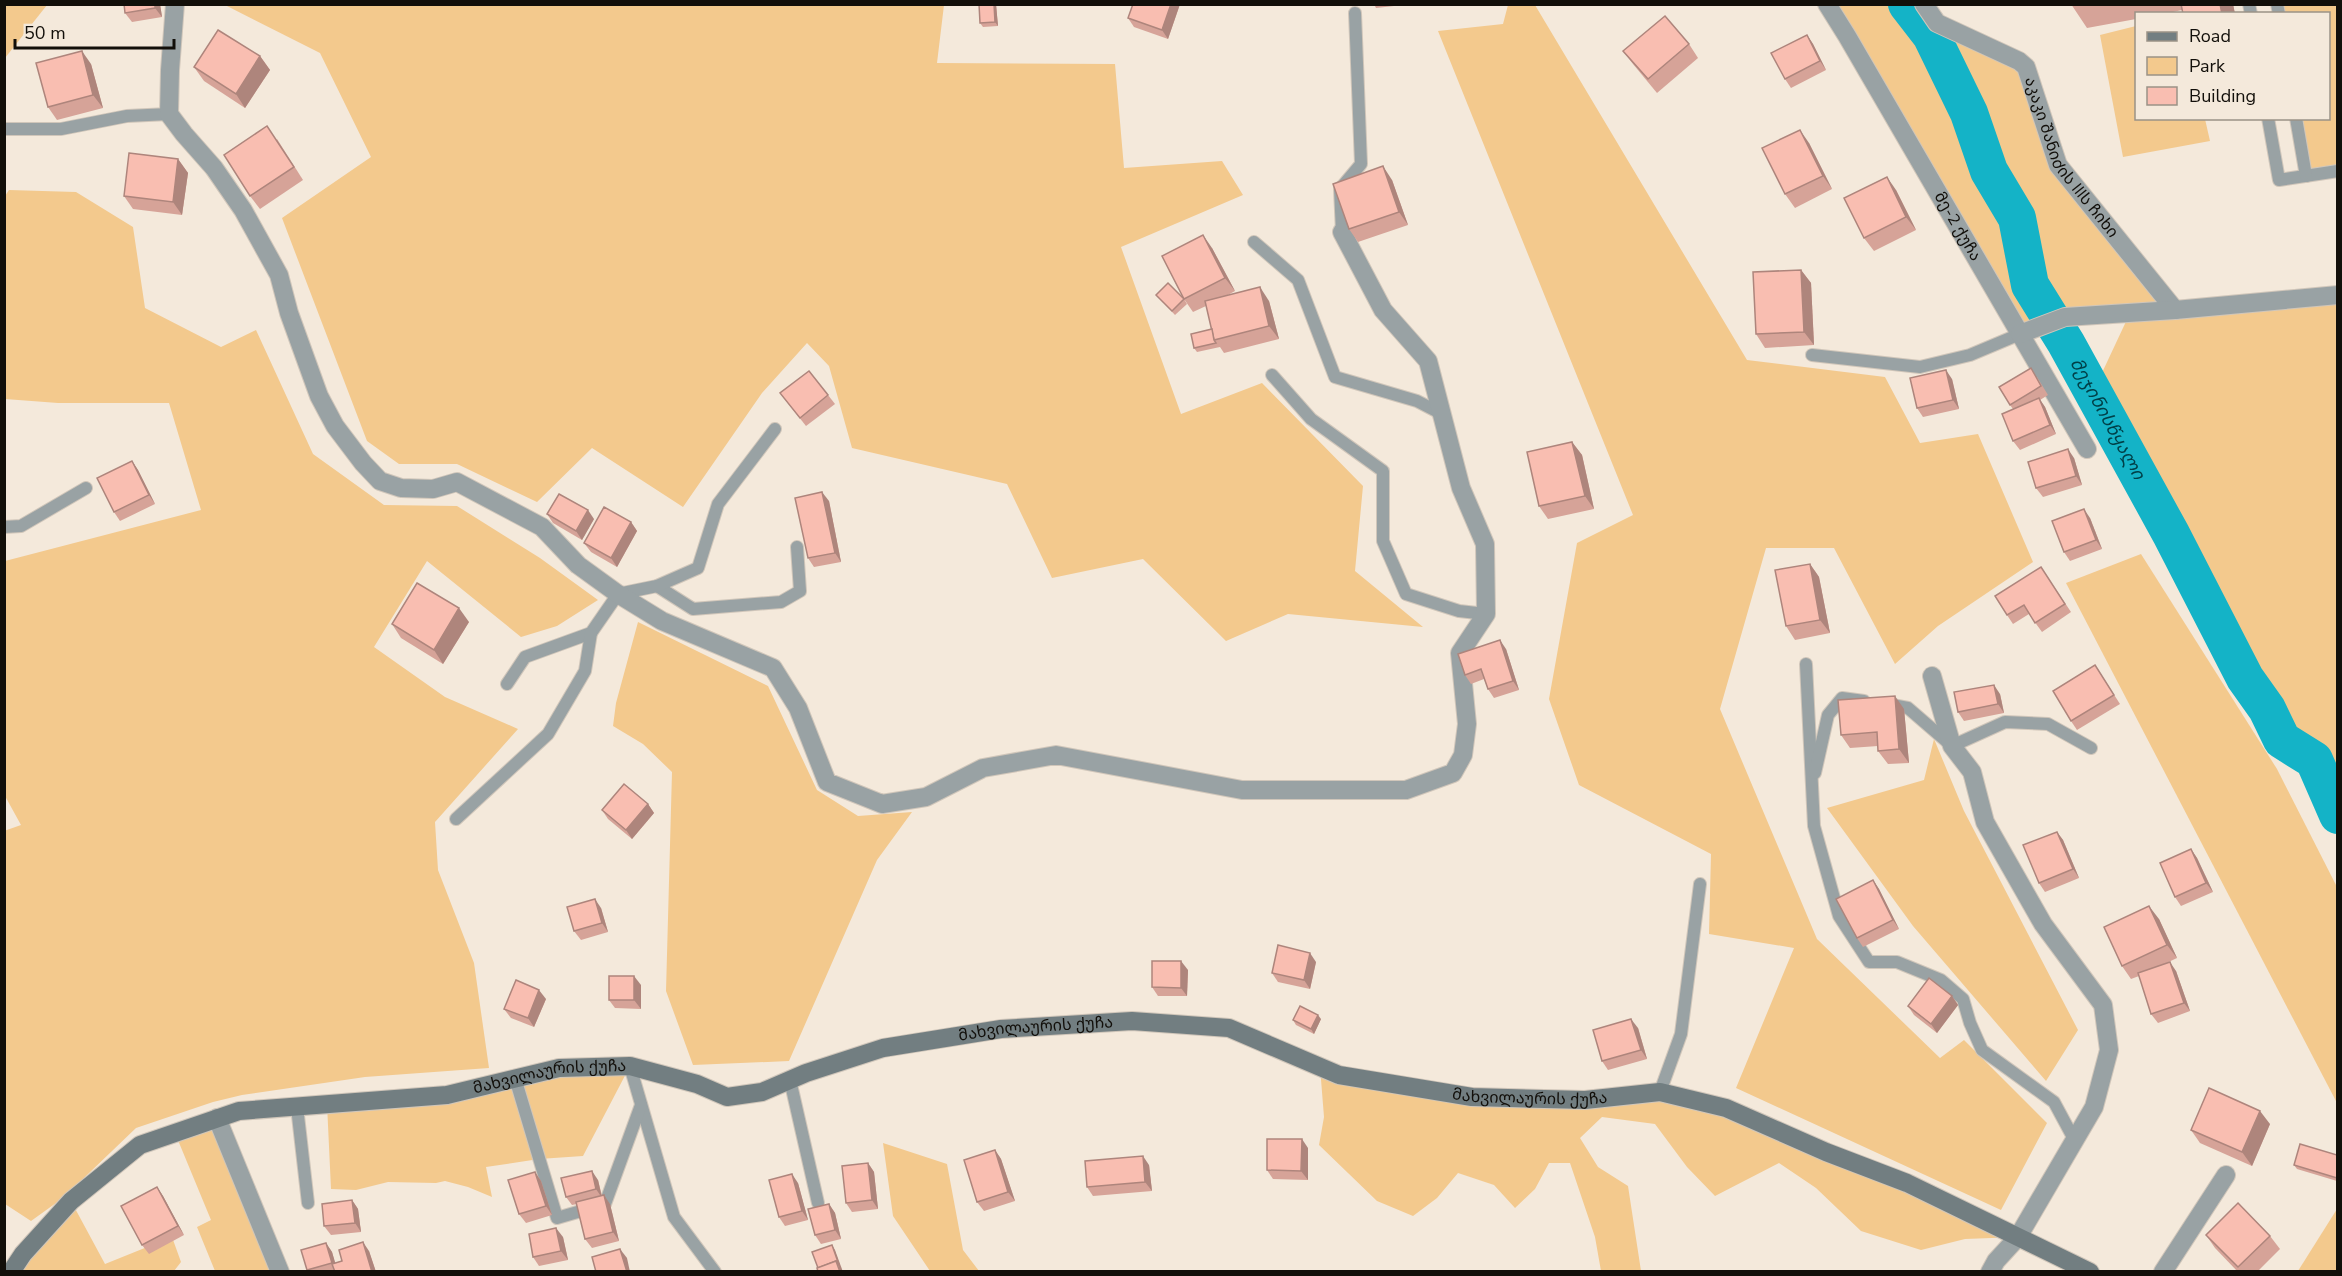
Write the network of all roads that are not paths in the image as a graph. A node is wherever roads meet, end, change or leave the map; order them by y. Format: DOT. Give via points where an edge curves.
graph roads {
  1 [pos="175,4"];
  2 [pos="1827,4"];
  3 [pos="1924,4"];
  4 [pos="1355,13"];
  5 [pos="169,114"];
  6 [pos="2268,120"];
  7 [pos="2296,120"];
  8 [pos="6,129"];
  9 [pos="2337,171"];
  10 [pos="2306,176"];
  11 [pos="1342,232"];
  12 [pos="1254,242"];
  13 [pos="2337,295"];
  14 [pos="2175,310"];
  15 [pos="2025,333"];
  16 [pos="1812,356"];
  17 [pos="1272,375"];
  18 [pos="1442,414"];
  19 [pos="775,429"];
  20 [pos="2087,449"];
  21 [pos="86,488"];
  22 [pos="4,527"];
  23 [pos="797,547"];
  24 [pos="657,586"];
  25 [pos="618,594"];
  26 [pos="1486,614"];
  27 [pos="591,633"];
  28 [pos="1806,664"];
  29 [pos="1932,676"];
  30 [pos="507,684"];
  31 [pos="1952,746"];
  32 [pos="2091,748"];
  33 [pos="1812,787"];
  34 [pos="456,819"];
  35 [pos="1700,884"];
  36 [pos="630,1066"];
  37 [pos="515,1078"];
  38 [pos="790,1080"];
  39 [pos="1660,1092"];
  40 [pos="641,1106"];
  41 [pos="297,1107"];
  42 [pos="217,1118"];
  43 [pos="2075,1141"];
  44 [pos="2226,1175"];
  45 [pos="308,1203"];
  46 [pos="818,1203"];
  47 [pos="2018,1237"];
  48 [pos="11,1272"];
  49 [pos="280,1272"];
  50 [pos="715,1272"];
  51 [pos="1990,1272"];
  52 [pos="2090,1272"];
  53 [pos="2163,1272"];
  1 -- 5 [label="street"];
  2 -- 15 [label="street, მე-2 ქუჩა"];
  3 -- 14 [label="street, აკაკი შანიძის IIIს ჩიხი" via="1937,23 2026,67 2058,165"];
  4 -- 11 [label="lane" via="1361,164 1340,189"];
  5 -- 8 [label="lane" via="127,116 62,129"];
  5 -- 25 [label="street" via="243,210 279,275 319,396 335,426 363,463 380,481 401,488 433,489 457,482 488,497 542,527 578,565"];
  6 -- 10 [label="lane" via="2279,180"];
  7 -- 10 [label="lane"];
  9 -- 10 [label="lane"];
  11 -- 18 [label="street" via="1383,310 1428,361"];
  12 -- 18 [label="lane" via="1299,280 1335,377 1417,401"];
  13 -- 14 [label="street"];
  14 -- 15 [label="street" via="2065,317"];
  15 -- 16 [label="lane" via="1970,355 1920,367"];
  15 -- 20 [label="street, მე-2 ქუჩა"];
  17 -- 26 [label="lane" via="1311,419 1383,471 1383,541 1406,594 1459,611"];
  18 -- 26 [label="street" via="1461,488 1485,544"];
  19 -- 24 [label="lane" via="718,504 698,568"];
  21 -- 22 [label="lane" via="21,526"];
  23 -- 24 [label="lane" via="800,591 781,602 693,609"];
  24 -- 25 [label="lane"];
  25 -- 26 [label="street" via="662,621 773,668 798,708 827,782 882,804 926,796 983,768 1056,755 1242,790 1406,790 1453,773 1463,755 1467,723 1460,652"];
  25 -- 27 [label="lane"];
  27 -- 30 [label="lane" via="525,657"];
  27 -- 34 [label="lane" via="585,671 548,734"];
  28 -- 33 [label="lane"];
  29 -- 31 [label="street"];
  31 -- 32 [label="lane" via="2005,722 2048,724"];
  31 -- 33 [label="lane" via="1908,708 1842,698 1828,716"];
  31 -- 43 [label="street" via="1972,772 1985,822 2009,866 2043,924 2103,1005 2109,1050 2094,1107"];
  33 -- 43 [label="lane" via="1814,826 1839,916 1869,962 1897,962 1941,980 1963,999 1982,1050 2054,1102"];
  35 -- 39 [label="lane" via="1681,1034"];
  36 -- 37 [label="street, მახვილაურის ქუჩა" via="559,1068"];
  36 -- 38 [label="street, მახვილაურის ქუჩა" via="697,1084 728,1097 762,1092"];
  36 -- 40 [label="lane"];
  37 -- 40 [label="lane" via="557,1218 605,1204"];
  37 -- 41 [label="street, მახვილაურის ქუჩა" via="447,1095"];
  38 -- 39 [label="street, მახვილაურის ქუჩა" via="883,1048 1001,1029 1132,1021 1229,1028 1339,1075 1472,1098 1585,1100"];
  38 -- 46 [label="lane"];
  39 -- 47 [label="street, მახვილაურის ქუჩა" via="1726,1108 1907,1183"];
  40 -- 50 [label="lane" via="674,1218"];
  41 -- 42 [label="street, მახვილაურის ქუჩა" via="239,1111"];
  41 -- 45 [label="lane"];
  42 -- 48 [label="street, მახვილაურის ქუჩა" via="140,1145 71,1201"];
  42 -- 49 [label="street"];
  43 -- 47 [label="street"];
  44 -- 53 [label="street"];
  47 -- 51 [label="street"];
  47 -- 52 [label="street, მახვილაურის ქუჩა"];
}
